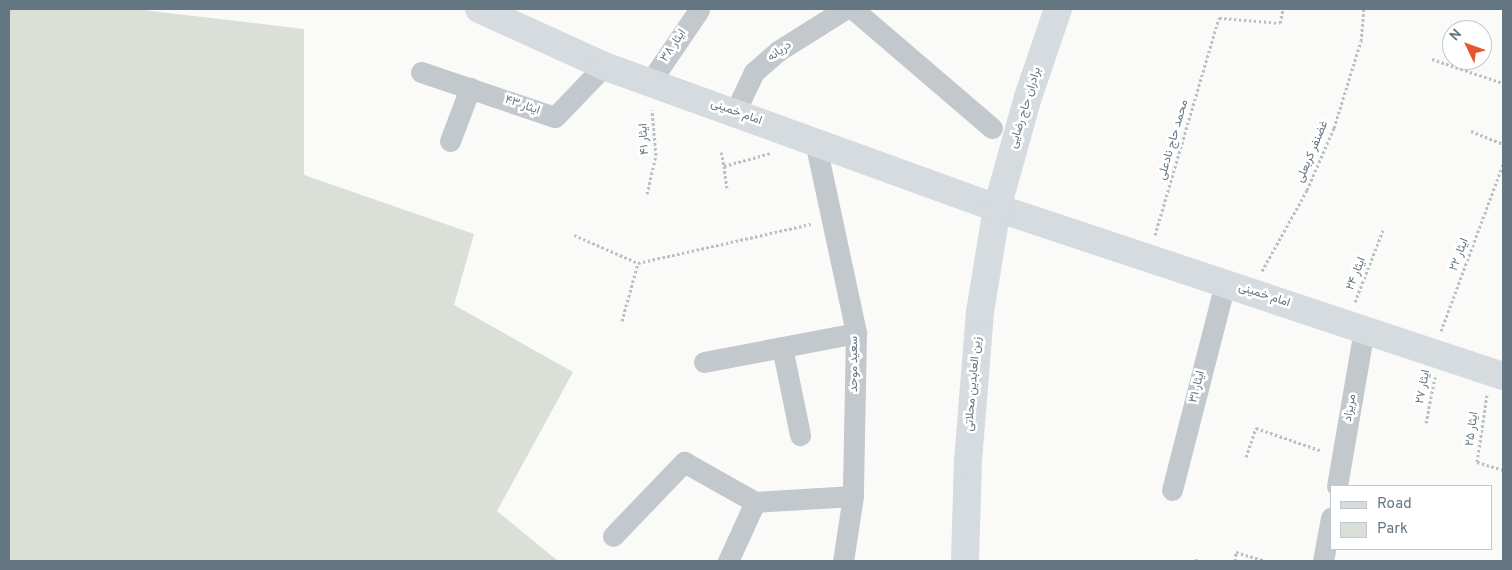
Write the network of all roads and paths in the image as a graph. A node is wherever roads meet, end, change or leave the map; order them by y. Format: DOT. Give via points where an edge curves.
graph roads {
  1 [pos="845,9"];
  2 [pos="853,9"];
  3 [pos="1058,9"];
  4 [pos="1283,9"];
  5 [pos="1364,9"];
  6 [pos="699,10"];
  7 [pos="492,11"];
  8 [pos="1432,59"];
  9 [pos="604,66"];
  10 [pos="421,72"];
  11 [pos="650,82"];
  12 [pos="1503,83"];
  13 [pos="470,88"];
  14 [pos="735,112"];
  15 [pos="992,128"];
  16 [pos="1471,131"];
  17 [pos="814,141"];
  18 [pos="450,142"];
  19 [pos="1503,144"];
  20 [pos="778,151"];
  21 [pos="721,152"];
  22 [pos="1503,164"];
  23 [pos="724,166"];
  24 [pos="727,188"];
  25 [pos="647,194"];
  26 [pos="997,208"];
  27 [pos="831,220"];
  28 [pos="1383,230"];
  29 [pos="574,236"];
  30 [pos="1149,258"];
  31 [pos="638,262"];
  32 [pos="1224,283"];
  33 [pos="1250,292"];
  34 [pos="622,321"];
  35 [pos="1355,327"];
  36 [pos="856,333"];
  37 [pos="782,347"];
  38 [pos="1436,354"];
  39 [pos="704,362"];
  40 [pos="1497,374"];
  41 [pos="1426,423"];
  42 [pos="800,435"];
  43 [pos="1246,457"];
  44 [pos="1342,457"];
  45 [pos="1503,470"];
  46 [pos="1336,485"];
  47 [pos="1172,490"];
  48 [pos="853,496"];
  49 [pos="755,502"];
  50 [pos="1330,523"];
  51 [pos="614,536"];
  52 [pos="1195,560"];
  53 [pos="728,561"];
  54 [pos="843,561"];
  55 [pos="965,561"];
  56 [pos="1201,561"];
  57 [pos="1235,561"];
  58 [pos="1265,561"];
  59 [pos="1323,561"];
  1 -- 14 [label="street, دریانه" via="778,51 754,72"];
  2 -- 15 [label="street"];
  3 -- 26 [label="main road, برادران حاج رضایی" via="1028,97"];
  4 -- 30 [label="path, محمد حاج نادعلی" via="1280,23 1219,18"];
  5 -- 33 [label="path, غضنفر کربعلی" via="1362,41 1334,128 1307,190"];
  6 -- 11 [label="street, ایثار ۳۸"];
  7 -- 9 [label="main road, امام خمینی"];
  8 -- 12 [label="path"];
  9 -- 11 [label="main road, امام خمینی"];
  9 -- 13 [label="street, ایثار ۴۳" via="555,117"];
  10 -- 13 [label="street, ایثار ۴۳"];
  11 -- 14 [label="main road, امام خمینی"];
  11 -- 25 [label="path, ایثار ۴۱" via="656,155"];
  13 -- 18 [label="street"];
  14 -- 17 [label="main road, امام خمینی"];
  16 -- 19 [label="path"];
  17 -- 26 [label="main road, امام خمینی"];
  17 -- 27 [label="street, سعید موحد"];
  20 -- 23 [label="path"];
  21 -- 23 [label="path"];
  22 -- 38 [label="path, ایثار ۲۲"];
  23 -- 24 [label="path"];
  26 -- 30 [label="main road, امام خمینی"];
  26 -- 55 [label="main road, زین العابدین محلاتی" via="980,312 968,462"];
  27 -- 31 [label="path"];
  27 -- 36 [label="street, سعید موحد"];
  28 -- 35 [label="path, ایثار ۲۴"];
  29 -- 31 [label="path"];
  30 -- 32 [label="main road, امام خمینی"];
  31 -- 34 [label="path"];
  32 -- 33 [label="main road, امام خمینی"];
  32 -- 47 [label="street, ایثار ۳۱"];
  33 -- 35 [label="main road, امام خمینی"];
  35 -- 38 [label="main road, امام خمینی"];
  35 -- 44 [label="street, مریزاد"];
  36 -- 37 [label="street"];
  36 -- 48 [label="street, سعید موحد"];
  37 -- 39 [label="street"];
  37 -- 42 [label="street"];
  38 -- 40 [label="main road, امام خمینی"];
  38 -- 41 [label="path, ایثار ۲۷"];
  40 -- 45 [label="path, ایثار ۲۵" via="1477,462"];
  43 -- 44 [label="path" via="1256,428"];
  44 -- 46 [label="street, مریزاد"];
  48 -- 49 [label="street"];
  48 -- 54 [label="street, سعید موحد"];
  49 -- 51 [label="street" via="684,462"];
  49 -- 53 [label="street"];
  50 -- 59 [label="street"];
  52 -- 56 [label="path"];
  57 -- 58 [label="path" via="1236,552"];
}
